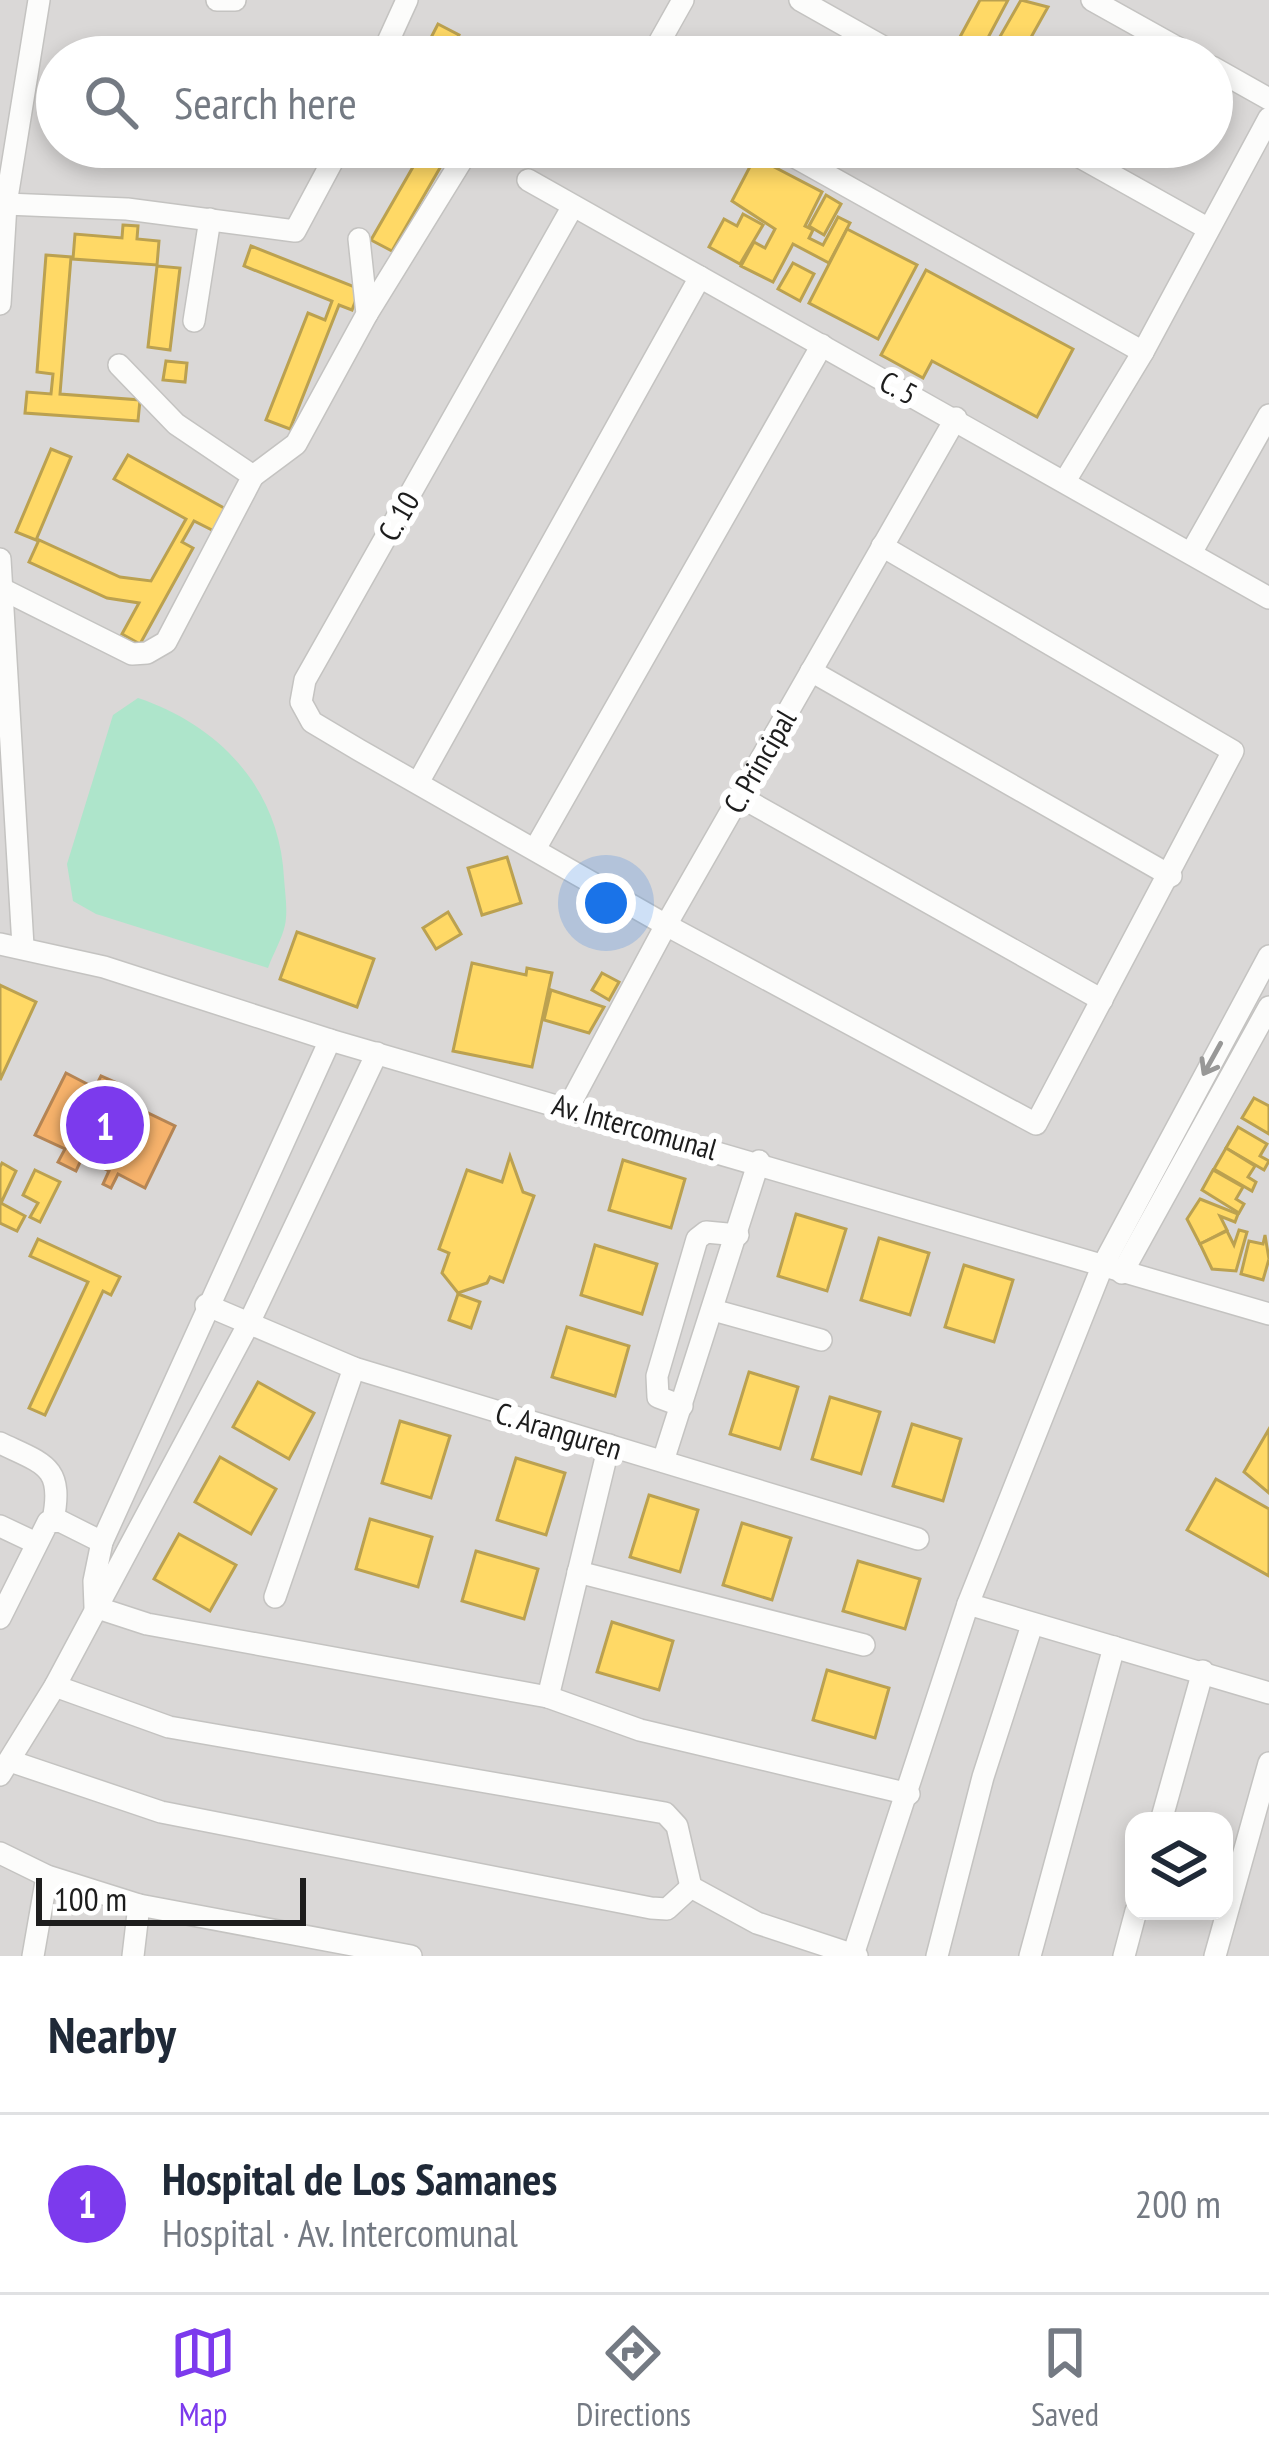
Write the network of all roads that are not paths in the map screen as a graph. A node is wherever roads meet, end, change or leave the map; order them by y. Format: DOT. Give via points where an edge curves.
graph roads {
  1 [pos="39,0"];
  2 [pos="217,0"];
  3 [pos="235,0"];
  4 [pos="407,0"];
  5 [pos="683,0"];
  6 [pos="800,0"];
  7 [pos="1092,0"];
  8 [pos="391,36"];
  9 [pos="663,36"];
  10 [pos="864,36"];
  11 [pos="1156,36"];
  12 [pos="1233,79"];
  13 [pos="1269,99"];
  14 [pos="1269,118"];
  15 [pos="329,168"];
  16 [pos="457,168"];
  17 [pos="814,168"];
  18 [pos="1100,168"];
  19 [pos="528,180"];
  20 [pos="6,204"];
  21 [pos="573,206"];
  22 [pos="209,218"];
  23 [pos="1207,228"];
  24 [pos="2,234"];
  25 [pos="358,239"];
  26 [pos="700,277"];
  27 [pos="0,304"];
  28 [pos="367,314"];
  29 [pos="194,321"];
  30 [pos="822,346"];
  31 [pos="1143,352"];
  32 [pos="119,365"];
  33 [pos="1269,415"];
  34 [pos="956,418"];
  35 [pos="253,476"];
  36 [pos="1065,481"];
  37 [pos="882,546"];
  38 [pos="1191,553"];
  39 [pos="0,559"];
  40 [pos="2,589"];
  41 [pos="1269,598"];
  42 [pos="811,670"];
  43 [pos="419,781"];
  44 [pos="740,796"];
  45 [pos="535,849"];
  46 [pos="1171,876"];
  47 [pos="666,925"];
  48 [pos="11,945"];
  49 [pos="1269,956"];
  50 [pos="1102,1000"];
  51 [pos="1269,1006"];
  52 [pos="330,1040"];
  53 [pos="377,1053"];
  54 [pos="568,1108"];
  55 [pos="759,1161"];
  56 [pos="738,1235"];
  57 [pos="1112,1270"];
  58 [pos="206,1305"];
  59 [pos="713,1310"];
  60 [pos="1269,1314"];
  61 [pos="248,1325"];
  62 [pos="820,1340"];
  63 [pos="354,1367"];
  64 [pos="682,1406"];
  65 [pos="0,1443"];
  66 [pos="609,1445"];
  67 [pos="663,1461"];
  68 [pos="53,1520"];
  69 [pos="0,1526"];
  70 [pos="918,1539"];
  71 [pos="102,1542"];
  72 [pos="36,1544"];
  73 [pos="578,1572"];
  74 [pos="275,1597"];
  75 [pos="968,1604"];
  76 [pos="95,1607"];
  77 [pos="0,1618"];
  78 [pos="1032,1625"];
  79 [pos="864,1645"];
  80 [pos="1114,1647"];
  81 [pos="1202,1671"];
  82 [pos="56,1686"];
  83 [pos="1269,1693"];
  84 [pos="548,1697"];
  85 [pos="1269,1763"];
  86 [pos="5,1768"];
  87 [pos="909,1794"];
  88 [pos="1163,1812"];
  89 [pos="0,1853"];
  90 [pos="47,1876"];
  91 [pos="691,1887"];
  92 [pos="139,1905"];
  93 [pos="1134,1920"];
  94 [pos="33,1956"];
  95 [pos="133,1956"];
  96 [pos="411,1956"];
  97 [pos="855,1956"];
  98 [pos="937,1956"];
  99 [pos="1030,1956"];
  100 [pos="1124,1956"];
  101 [pos="1216,1956"];
  1 -- 20 [label="street"];
  2 -- 3 [label="street"];
  4 -- 8 [label="street"];
  5 -- 9 [label="street"];
  6 -- 10 [label="street"];
  7 -- 11 [label="street"];
  12 -- 13 [label="street"];
  14 -- 23 [label="street"];
  15 -- 22 [label="street" via="295,231"];
  16 -- 28 [label="street"];
  17 -- 31 [label="street"];
  18 -- 23 [label="street"];
  19 -- 21 [label="street, C. 5"];
  20 -- 22 [label="street"];
  20 -- 24 [label="street"];
  21 -- 26 [label="street, C. 5"];
  21 -- 43 [label="street, C. 10" via="305,680 301,702 312,722"];
  22 -- 29 [label="street"];
  23 -- 31 [label="street"];
  24 -- 27 [label="street"];
  25 -- 28 [label="street"];
  26 -- 30 [label="street, C. 5"];
  26 -- 43 [label="street"];
  28 -- 35 [label="street" via="296,444"];
  30 -- 34 [label="street, C. 5"];
  30 -- 45 [label="street"];
  31 -- 36 [label="street"];
  32 -- 35 [label="street" via="176,424"];
  33 -- 38 [label="street"];
  34 -- 36 [label="street, C. 5"];
  34 -- 37 [label="street, C. Principal"];
  35 -- 40 [label="street" via="166,643 147,653 133,654"];
  36 -- 38 [label="street, C. 5"];
  37 -- 42 [label="street, C. Principal"];
  37 -- 46 [label="street" via="1230,746 1234,757"];
  38 -- 41 [label="street, C. 5"];
  39 -- 40 [label="street"];
  40 -- 48 [label="street"];
  42 -- 44 [label="street, C. Principal"];
  42 -- 46 [label="street"];
  43 -- 45 [label="street"];
  44 -- 47 [label="street, C. Principal"];
  44 -- 50 [label="street"];
  45 -- 47 [label="street"];
  46 -- 50 [label="street"];
  47 -- 50 [label="street" via="1026,1121 1041,1121"];
  47 -- 54 [label="street, C. Principal"];
  48 -- 52 [label="street, Av. Intercomunal"];
  49 -- 57 [label="street, one-way"];
  51 -- 57 [label="street"];
  52 -- 53 [label="street, Av. Intercomunal"];
  52 -- 58 [label="street"];
  53 -- 54 [label="street, Av. Intercomunal"];
  53 -- 61 [label="street"];
  54 -- 55 [label="street, Av. Intercomunal"];
  55 -- 56 [label="street"];
  55 -- 57 [label="street, Av. Intercomunal"];
  56 -- 59 [label="street"];
  56 -- 64 [label="street" via="706,1232 697,1239 657,1376 658,1397"];
  57 -- 60 [label="street, Av. Intercomunal"];
  57 -- 75 [label="street"];
  58 -- 61 [label="street, C. Aranguren"];
  58 -- 71 [label="street"];
  59 -- 62 [label="street"];
  59 -- 64 [label="street"];
  61 -- 63 [label="street, C. Aranguren"];
  61 -- 76 [label="street"];
  63 -- 66 [label="street, C. Aranguren"];
  63 -- 74 [label="street"];
  64 -- 67 [label="street"];
  65 -- 68 [label="street" via="51,1469 58,1485"];
  66 -- 67 [label="street, C. Aranguren"];
  66 -- 73 [label="street"];
  67 -- 70 [label="street, C. Aranguren"];
  68 -- 71 [label="street"];
  68 -- 72 [label="street"];
  69 -- 72 [label="street"];
  71 -- 76 [label="street"];
  72 -- 77 [label="street"];
  73 -- 79 [label="street"];
  73 -- 84 [label="street"];
  75 -- 78 [label="street"];
  75 -- 87 [label="street"];
  76 -- 82 [label="street"];
  76 -- 84 [label="street" via="146,1624"];
  78 -- 80 [label="street"];
  78 -- 98 [label="street" via="982,1777"];
  80 -- 81 [label="street"];
  80 -- 99 [label="street"];
  81 -- 83 [label="street"];
  81 -- 88 [label="street"];
  82 -- 86 [label="street"];
  82 -- 91 [label="street" via="169,1727 665,1813 677,1826"];
  84 -- 87 [label="street" via="640,1730"];
  85 -- 101 [label="street"];
  86 -- 91 [label="street" via="161,1812 651,1908 667,1909"];
  87 -- 97 [label="street"];
  89 -- 90 [label="street"];
  90 -- 92 [label="street"];
  90 -- 94 [label="street"];
  91 -- 97 [label="street" via="757,1923"];
  92 -- 95 [label="street"];
  92 -- 96 [label="street"];
  93 -- 100 [label="street"];
}
